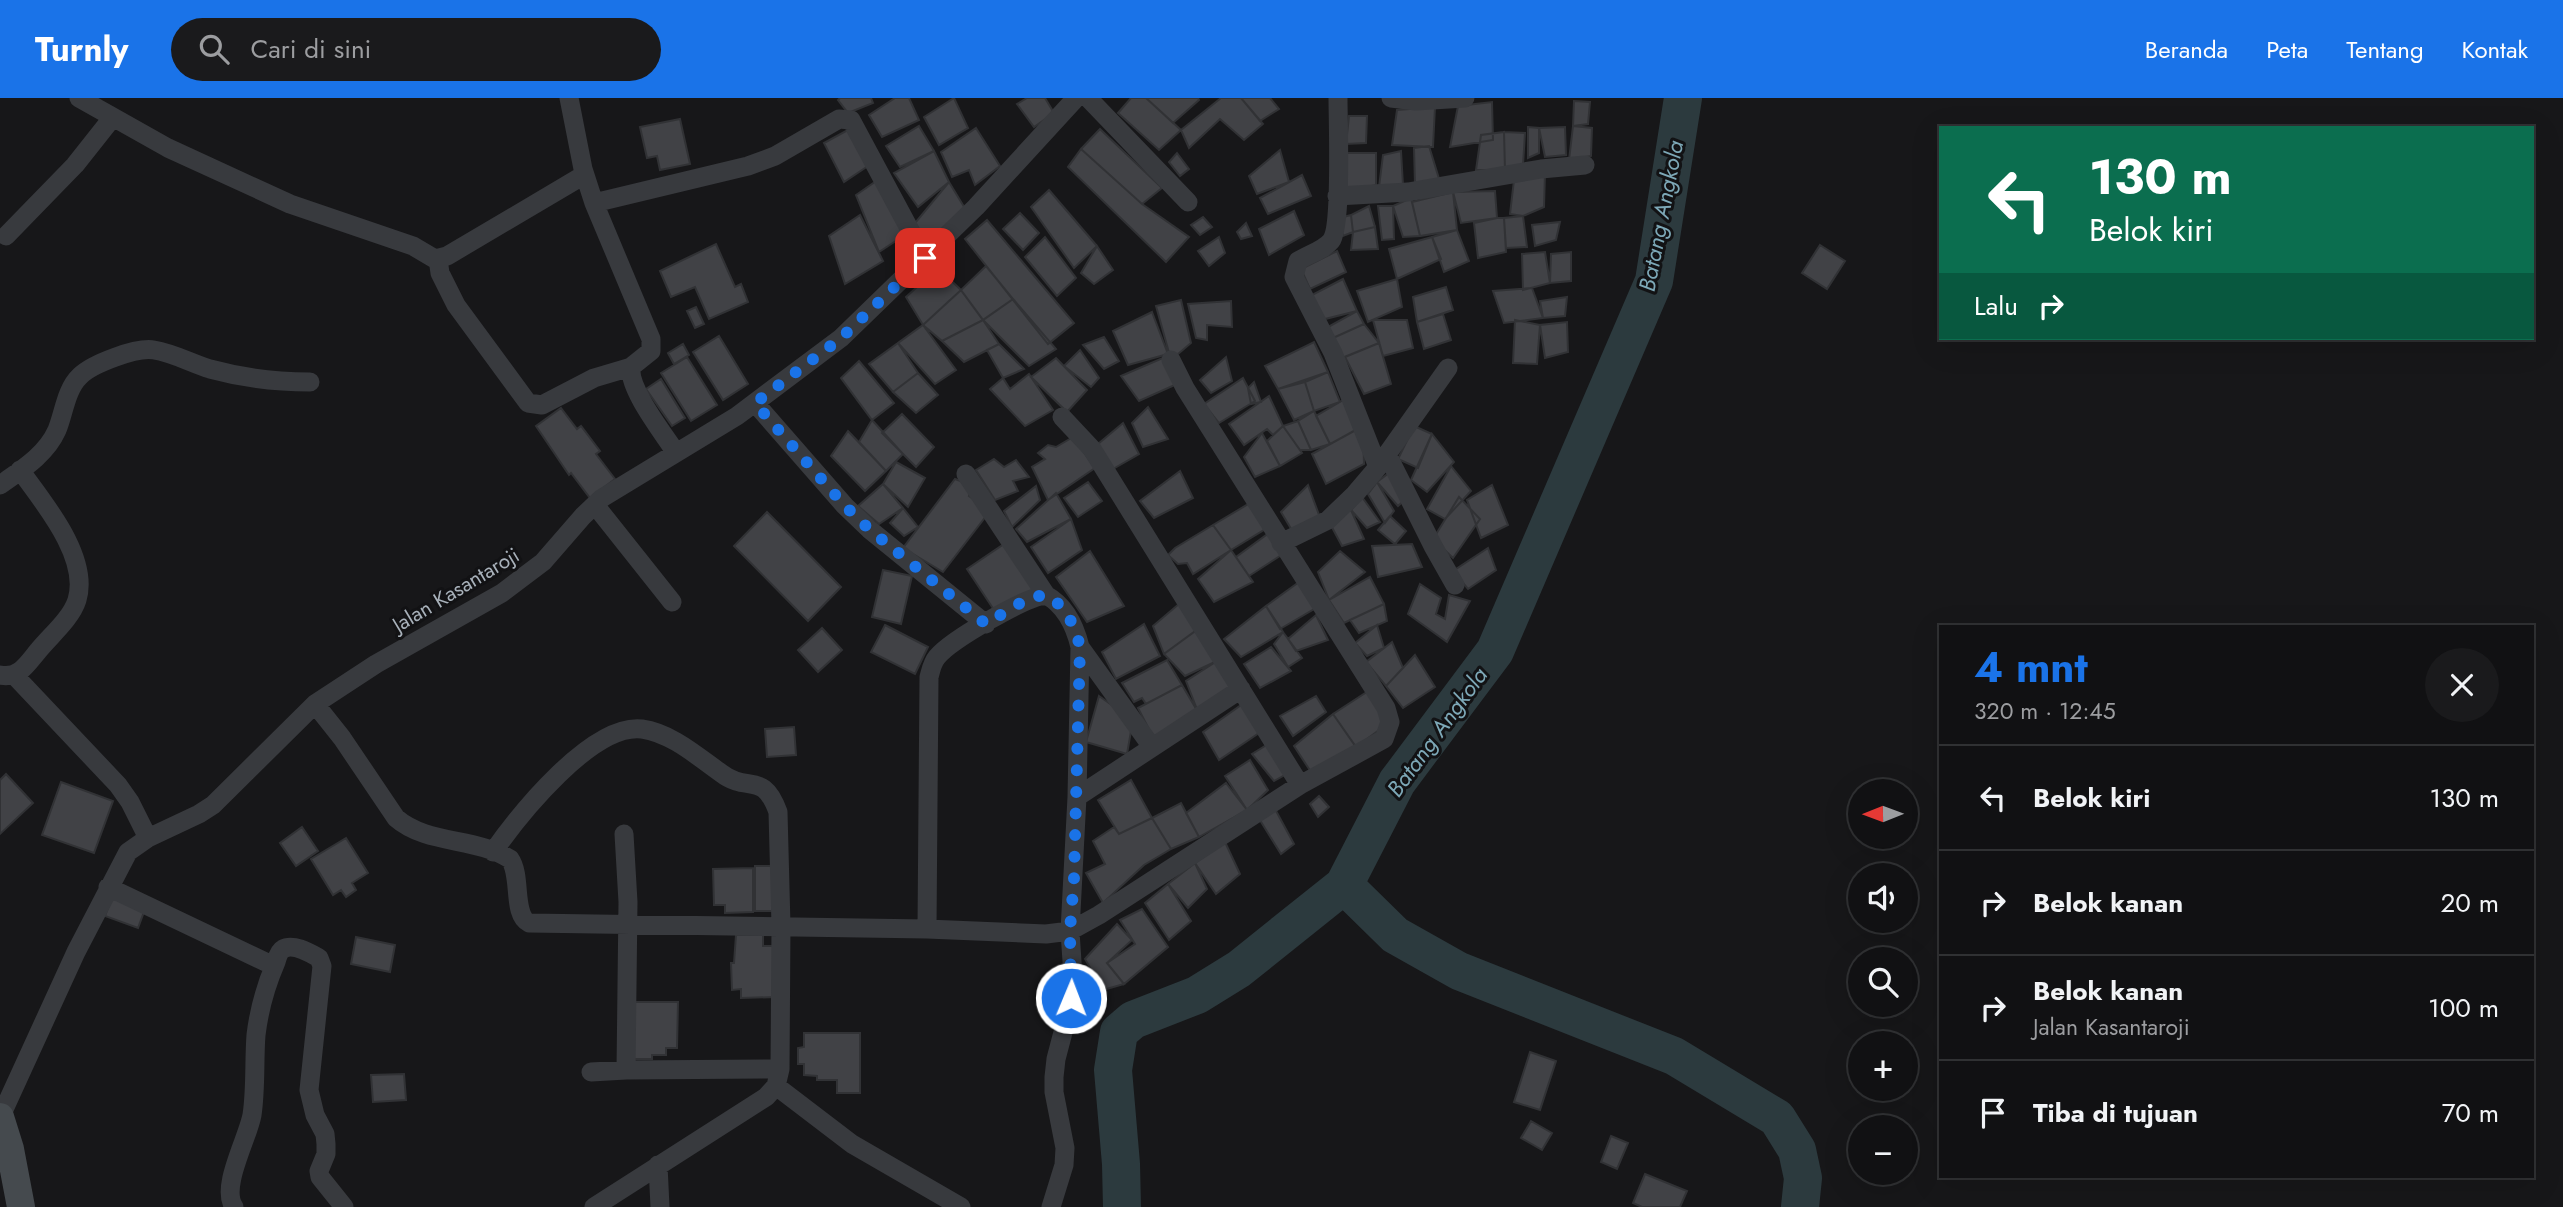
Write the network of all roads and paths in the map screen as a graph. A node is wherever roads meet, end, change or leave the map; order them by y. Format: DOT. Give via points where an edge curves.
graph roads {
  1 [pos="79,98"];
  2 [pos="569,98"];
  3 [pos="1076,98"];
  4 [pos="1088,98"];
  5 [pos="1338,98"];
  6 [pos="1391,98"];
  7 [pos="1465,98"];
  8 [pos="113,117"];
  9 [pos="1585,165"];
  10 [pos="584,175"];
  11 [pos="1337,196"];
  12 [pos="1188,202"];
  13 [pos="594,203"];
  14 [pos="6,236"];
  15 [pos="925,258"];
  16 [pos="438,259"];
  17 [pos="1171,360"];
  18 [pos="631,367"];
  19 [pos="1448,368"];
  20 [pos="310,382"];
  21 [pos="755,403"];
  22 [pos="1062,417"];
  23 [pos="676,453"];
  24 [pos="1382,460"];
  25 [pos="20,470"];
  26 [pos="966,474"];
  27 [pos="0,485"];
  28 [pos="595,505"];
  29 [pos="1281,543"];
  30 [pos="1455,585"];
  31 [pos="1046,595"];
  32 [pos="671,602"];
  33 [pos="986,624"];
  34 [pos="1080,647"];
  35 [pos="7,675"];
  36 [pos="1241,689"];
  37 [pos="315,704"];
  38 [pos="1152,747"];
  39 [pos="1300,785"];
  40 [pos="1077,797"];
  41 [pos="624,834"];
  42 [pos="148,838"];
  43 [pos="493,852"];
  44 [pos="108,887"];
  45 [pos="628,925"];
  46 [pos="781,926"];
  47 [pos="927,929"];
  48 [pos="1070,930"];
  49 [pos="274,966"];
  50 [pos="626,1070"];
  51 [pos="591,1072"];
  52 [pos="778,1077"];
  53 [pos="0,1118"];
  54 [pos="658,1165"];
  55 [pos="22,1207"];
  56 [pos="234,1207"];
  57 [pos="344,1207"];
  58 [pos="594,1207"];
  59 [pos="660,1207"];
  60 [pos="961,1207"];
  61 [pos="1051,1207"];
  1 -- 8 [label="street"];
  2 -- 10 [label="street"];
  3 -- 15 [label="street, Jalan Kasantaroji"];
  4 -- 12 [label="street"];
  5 -- 11 [label="street"];
  6 -- 7 [label="street"];
  8 -- 14 [label="street" via="75,165"];
  8 -- 16 [label="street" via="168,148 290,204"];
  9 -- 11 [label="street" via="1408,192"];
  10 -- 13 [label="street"];
  10 -- 16 [label="street"];
  11 -- 24 [label="street" via="1331,240 1298,261 1294,277"];
  13 -- 15 [label="street" via="729,172 775,156 839,119 847,119 855,126"];
  13 -- 18 [label="street" via="651,339 648,355"];
  15 -- 21 [label="street, Jalan Kasantaroji" via="841,338"];
  16 -- 18 [label="street" via="456,305 528,403 542,405 594,377"];
  17 -- 29 [label="street"];
  18 -- 23 [label="street" via="638,392"];
  19 -- 24 [label="street"];
  20 -- 25 [label="street" via="237,375 155,350 136,350 81,374 51,441"];
  21 -- 23 [label="street, Jalan Kasantaroji"];
  21 -- 33 [label="street" via="869,529"];
  22 -- 36 [label="street" via="1092,449"];
  23 -- 28 [label="street, Jalan Kasantaroji"];
  24 -- 29 [label="street" via="1328,520"];
  24 -- 30 [label="street"];
  25 -- 27 [label="street"];
  25 -- 35 [label="street" via="65,533 78,590 72,610 24,667"];
  26 -- 31 [label="street"];
  28 -- 32 [label="street"];
  28 -- 37 [label="street, Jalan Kasantaroji" via="543,562 502,593"];
  29 -- 39 [label="street" via="1386,708 1390,722 1384,739"];
  31 -- 33 [label="street" via="1024,601"];
  31 -- 34 [label="street" via="1073,623"];
  33 -- 47 [label="street" via="937,657 929,677"];
  34 -- 38 [label="street"];
  34 -- 40 [label="street"];
  35 -- 42 [label="street" via="118,785"];
  36 -- 38 [label="street"];
  36 -- 39 [label="street"];
  37 -- 42 [label="street, Jalan Kasantaroji" via="213,805"];
  37 -- 43 [label="street" via="396,818 421,832"];
  38 -- 40 [label="street"];
  39 -- 48 [label="street"];
  40 -- 48 [label="street"];
  41 -- 45 [label="street"];
  42 -- 44 [label="street, Jalan Kasantaroji" via="128,852"];
  43 -- 45 [label="street" via="514,864 525,922"];
  43 -- 46 [label="street" via="521,813 583,754 624,730 655,732 732,781 759,785 771,796 779,824"];
  44 -- 49 [label="street"];
  44 -- 53 [label="street, Jalan Kasantaroji"];
  45 -- 46 [label="street"];
  45 -- 50 [label="street"];
  46 -- 47 [label="street"];
  46 -- 52 [label="street"];
  47 -- 48 [label="street" via="1046,934"];
  48 -- 61 [label="street" via="1071,998 1054,1077 1064,1157"];
  49 -- 56 [label="street" via="256,1033 252,1112 230,1187"];
  49 -- 57 [label="street" via="286,947 319,958 323,966 309,1090 325,1135 320,1178"];
  50 -- 51 [label="street"];
  50 -- 52 [label="street"];
  52 -- 54 [label="street" via="766,1097"];
  52 -- 60 [label="street" via="852,1144"];
  53 -- 55 [label="main road"];
  54 -- 58 [label="street"];
  54 -- 59 [label="street"];
}
